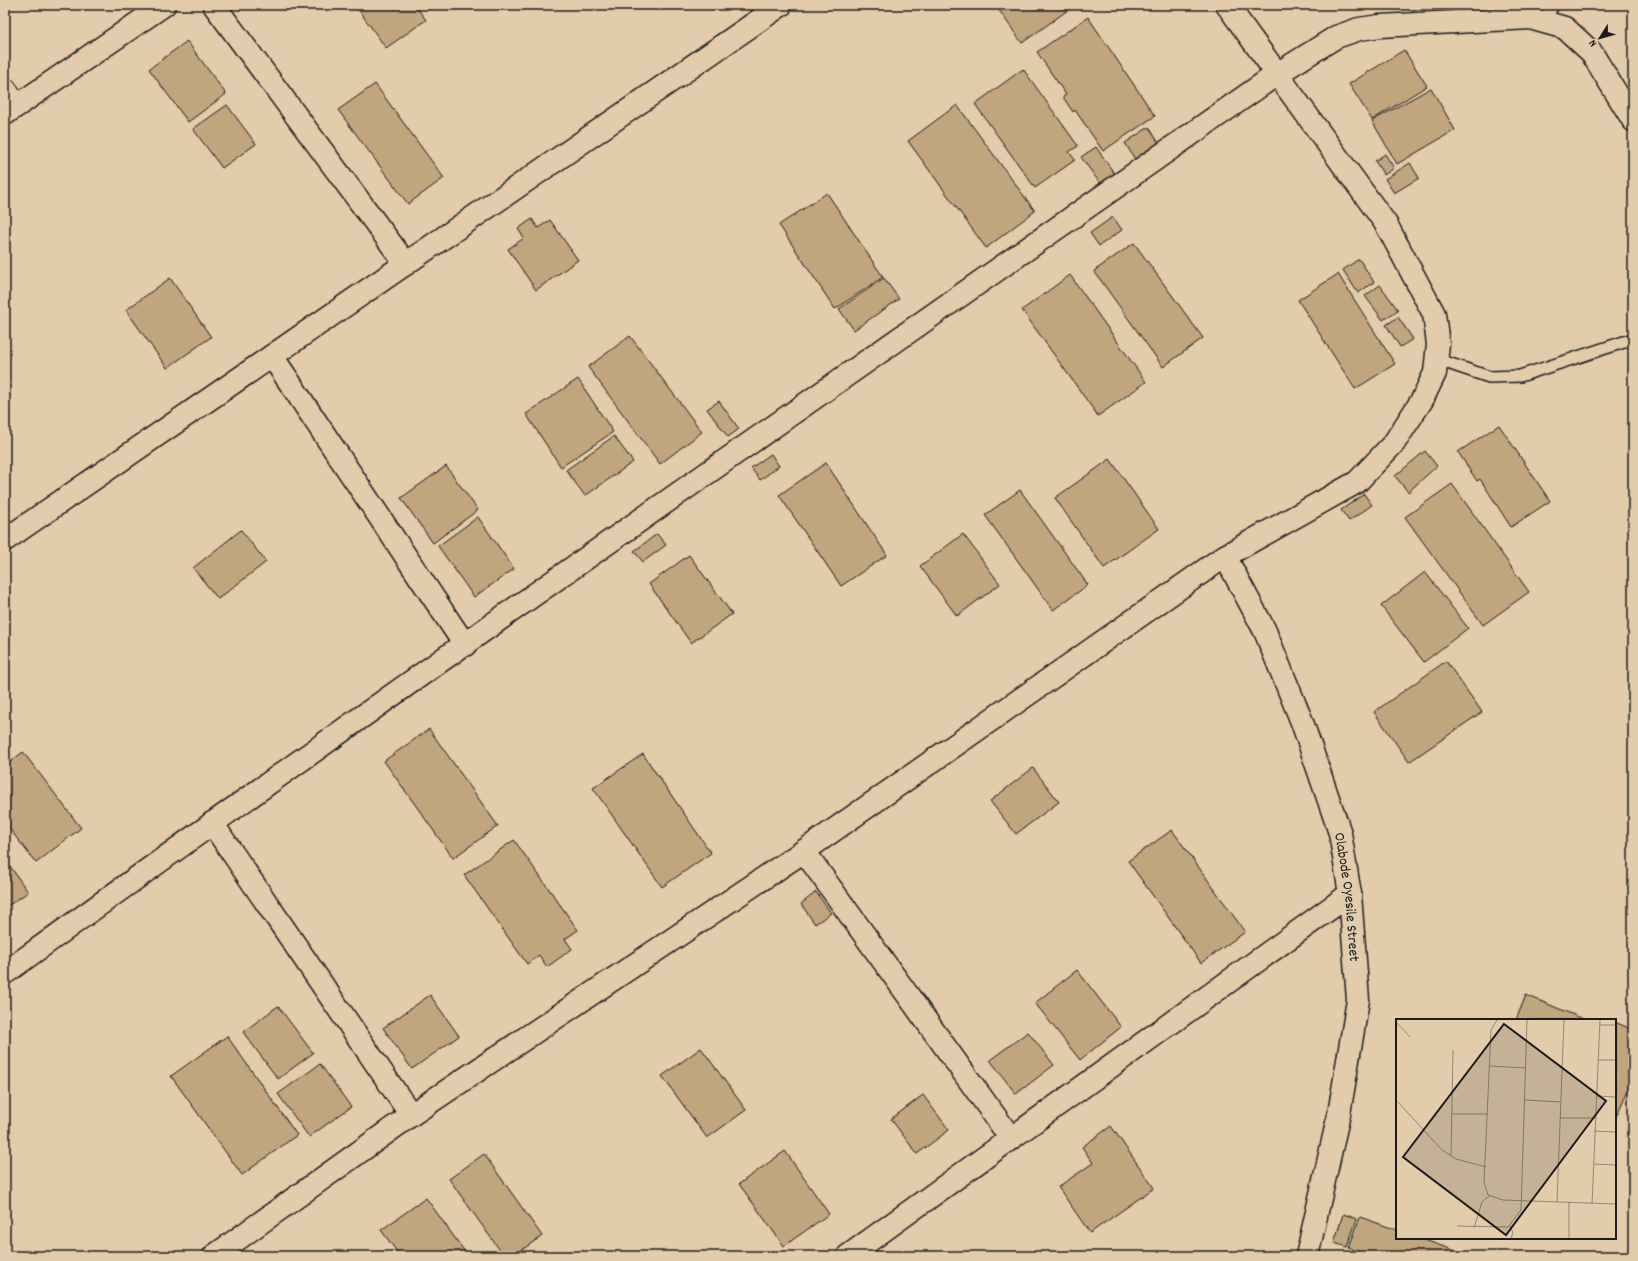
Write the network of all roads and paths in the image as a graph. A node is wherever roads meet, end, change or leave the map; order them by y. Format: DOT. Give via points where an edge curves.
graph roads {
  1 [pos="164,5"];
  2 [pos="214,5"];
  3 [pos="781,5"];
  4 [pos="1227,5"];
  5 [pos="1549,14"];
  6 [pos="1277,74"];
  7 [pos="9,103"];
  8 [pos="1633,120"];
  9 [pos="406,264"];
  10 [pos="1633,339"];
  11 [pos="272,356"];
  12 [pos="1436,358"];
  13 [pos="5,540"];
  14 [pos="1226,556"];
  15 [pos="465,644"];
  16 [pos="212,823"];
  17 [pos="804,851"];
  18 [pos="1350,894"];
  19 [pos="5,973"];
  20 [pos="411,1115"];
  21 [pos="1010,1137"];
  22 [pos="214,1256"];
  23 [pos="848,1256"];
  24 [pos="1307,1256"];
  1 -- 7 [label="street"];
  2 -- 9 [label="street"];
  3 -- 9 [label="street"];
  4 -- 6 [label="street"];
  5 -- 6 [label="street" via="1530,18 1359,29 1336,37"];
  5 -- 8 [label="street" via="1591,52"];
  6 -- 12 [label="street" via="1386,224 1434,314 1438,344"];
  6 -- 15 [label="street"];
  9 -- 11 [label="street"];
  10 -- 12 [label="lane" via="1520,376 1489,377"];
  11 -- 13 [label="street"];
  11 -- 15 [label="street"];
  12 -- 14 [label="street" via="1435,373 1422,400 1394,443 1357,482"];
  14 -- 17 [label="street"];
  14 -- 18 [label="street, Olabode Oyesile Street" via="1265,631 1302,722 1340,833"];
  15 -- 16 [label="street"];
  16 -- 19 [label="street"];
  16 -- 20 [label="street"];
  17 -- 20 [label="street"];
  17 -- 21 [label="street"];
  18 -- 21 [label="street"];
  18 -- 24 [label="street, Olabode Oyesile Street" via="1358,1000 1339,1114"];
  20 -- 22 [label="street"];
  21 -- 23 [label="street"];
}
